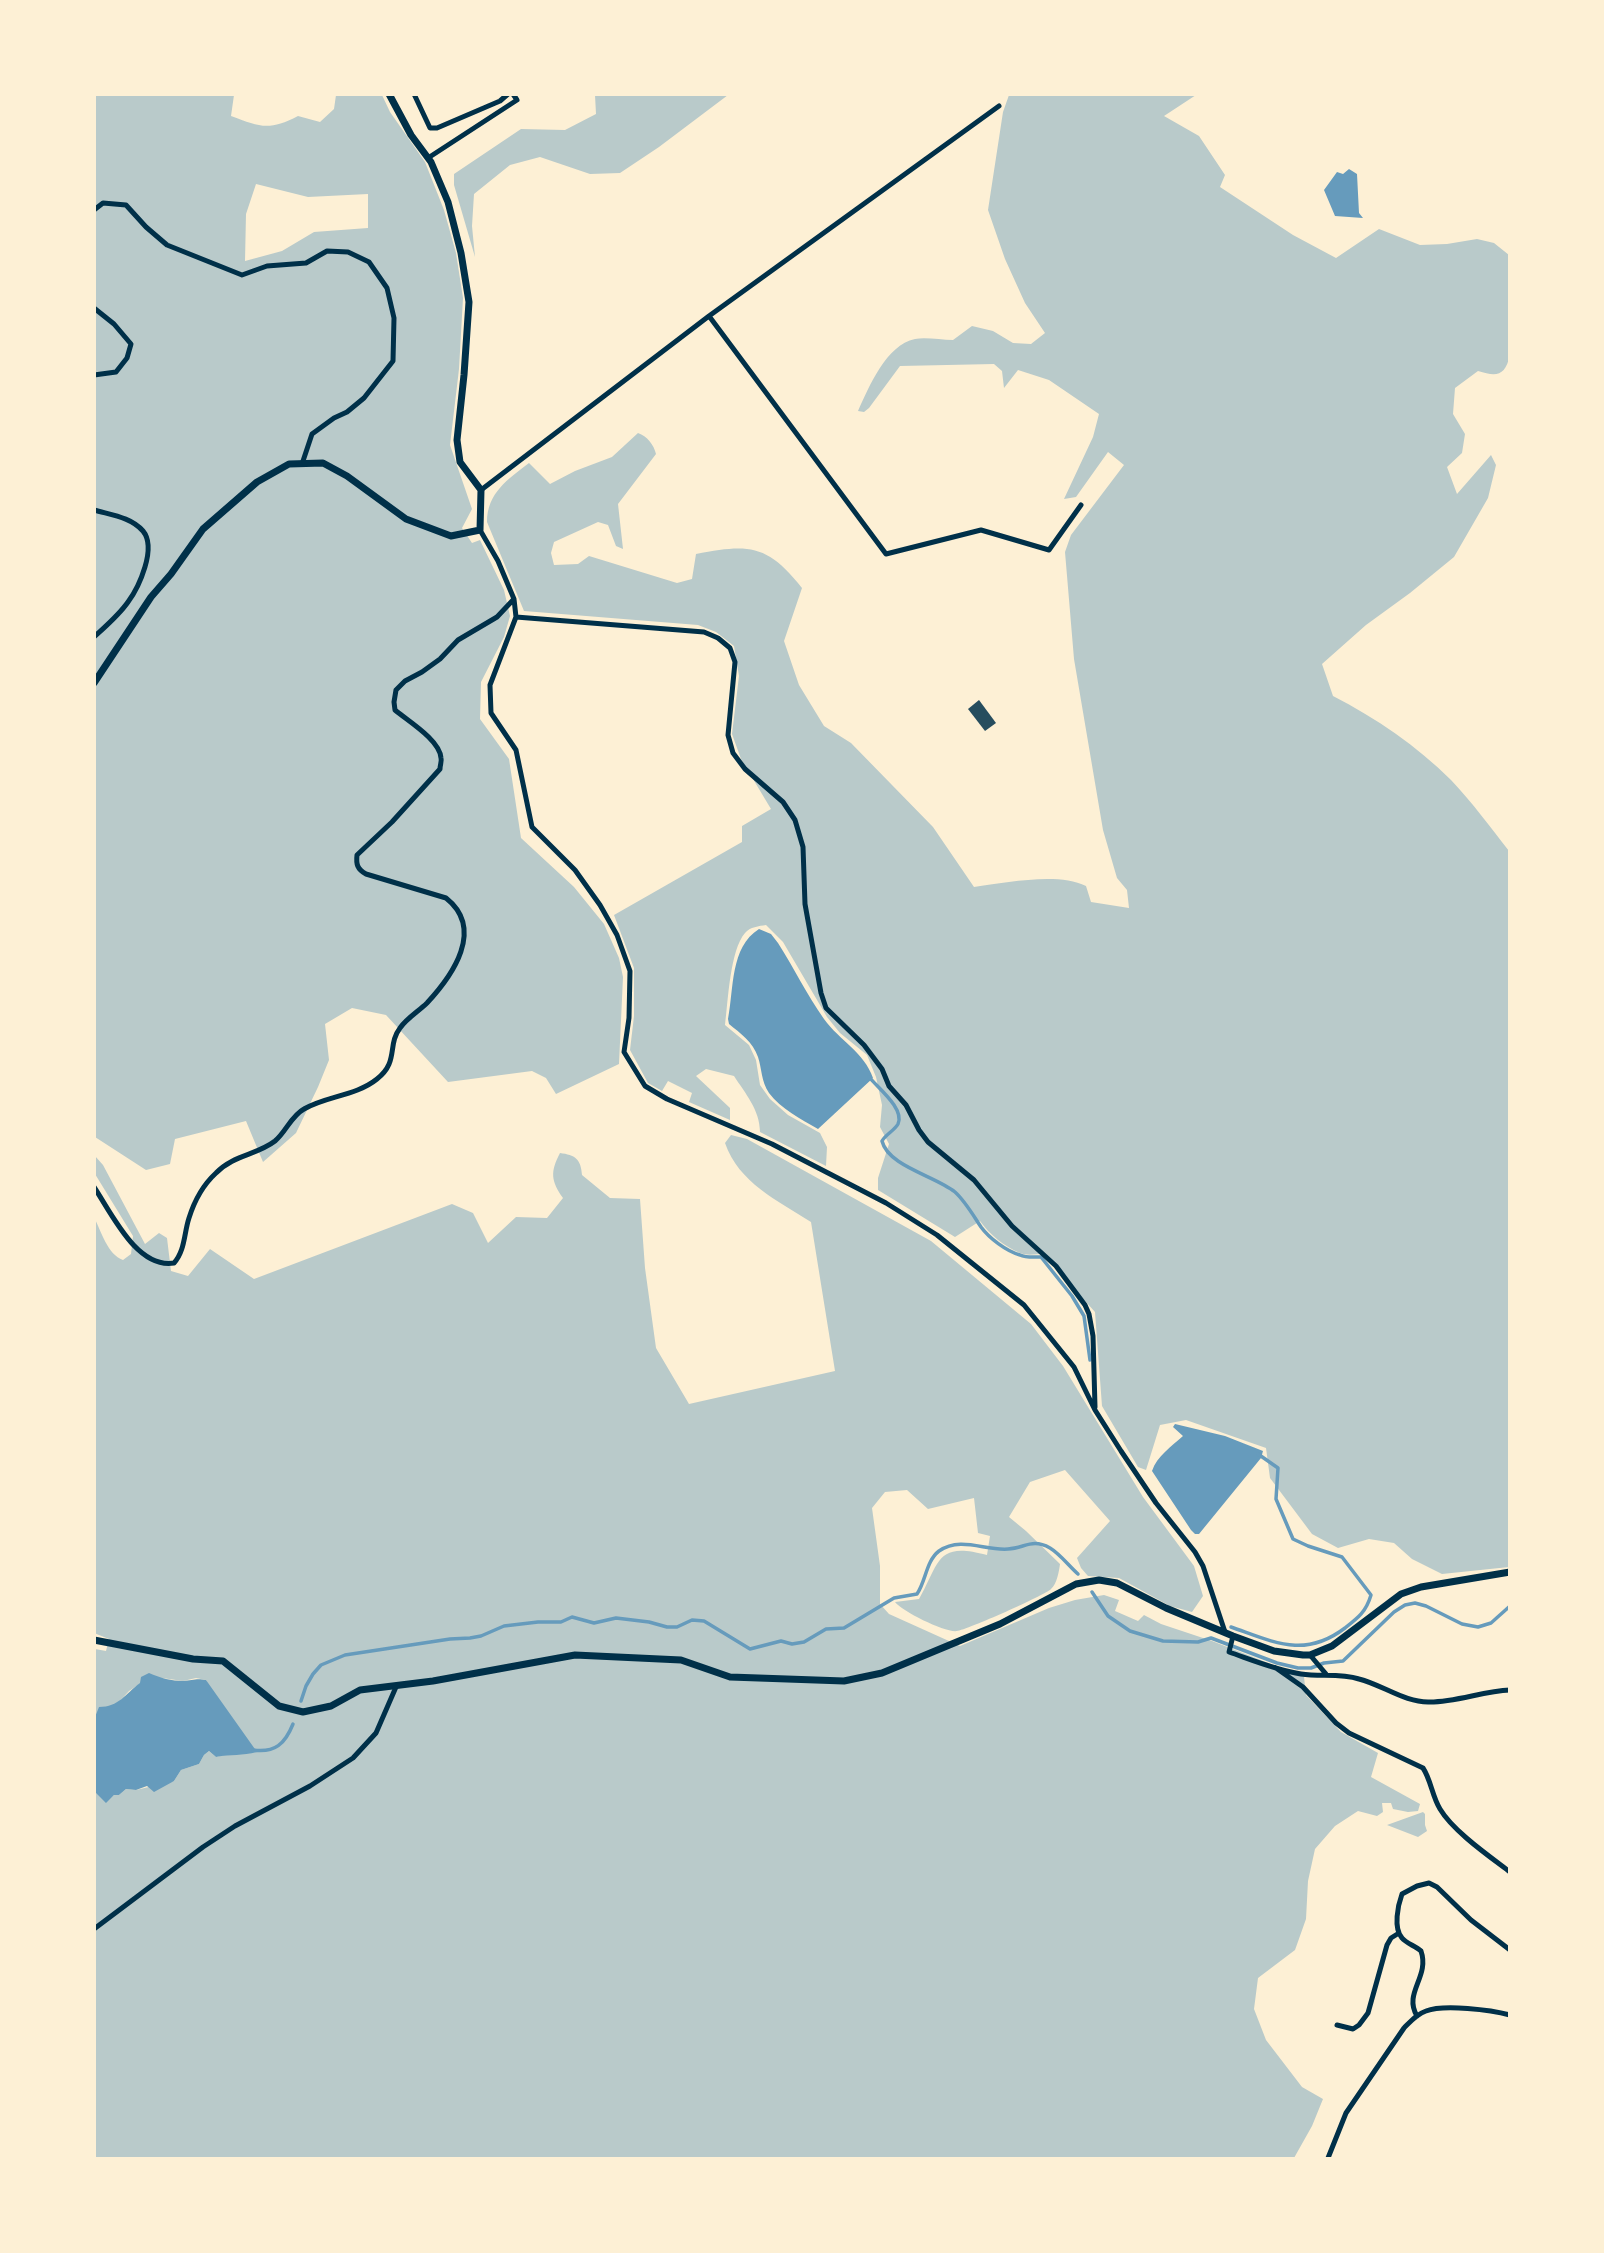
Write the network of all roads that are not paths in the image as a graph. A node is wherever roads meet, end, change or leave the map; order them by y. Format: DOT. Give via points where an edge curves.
graph roads {
  1 [pos="389,94"];
  2 [pos="414,94"];
  3 [pos="510,94"];
  4 [pos="999,106"];
  5 [pos="428,158"];
  6 [pos="94,210"];
  7 [pos="94,308"];
  8 [pos="709,316"];
  9 [pos="94,375"];
  10 [pos="302,464"];
  11 [pos="481,490"];
  12 [pos="1081,505"];
  13 [pos="94,510"];
  14 [pos="480,530"];
  15 [pos="513,599"];
  16 [pos="516,617"];
  17 [pos="94,637"];
  18 [pos="94,684"];
  19 [pos="94,1187"];
  20 [pos="1096,1410"];
  21 [pos="1510,1572"];
  22 [pos="94,1640"];
  23 [pos="1230,1640"];
  24 [pos="1310,1655"];
  25 [pos="1276,1668"];
  26 [pos="1326,1674"];
  27 [pos="396,1687"];
  28 [pos="1510,1690"];
  29 [pos="1510,1872"];
  30 [pos="94,1929"];
  31 [pos="1399,1933"];
  32 [pos="1510,1950"];
  33 [pos="1510,2015"];
  34 [pos="1417,2016"];
  35 [pos="1337,2025"];
  36 [pos="1328,2158"];
  1 -- 5 [label="street"];
  2 -- 3 [label="street" via="430,128"];
  3 -- 5 [label="street" via="517,100"];
  4 -- 8 [label="street"];
  5 -- 11 [label="street" via="448,202 469,302 457,440 460,462"];
  6 -- 10 [label="street" via="103,203 126,205 167,245 242,275 267,266 306,263 327,251 348,252 369,262 387,288 394,318 393,361 364,398 312,434"];
  7 -- 9 [label="street" via="131,344 116,372"];
  8 -- 11 [label="street"];
  8 -- 12 [label="street" via="886,554 981,530 1049,550"];
  10 -- 14 [label="street" via="323,463 406,519 451,536"];
  10 -- 18 [label="street" via="289,464 257,481 203,529"];
  11 -- 14 [label="street"];
  13 -- 17 [label="street" via="135,524 146,533 149,549 129,601"];
  14 -- 15 [label="street"];
  15 -- 16 [label="street"];
  15 -- 19 [label="street" via="497,617 458,640 396,690 395,710 437,746 440,769 357,855 356,863 366,874 446,898 456,906 464,939 457,963 439,989 400,1028 390,1065 359,1089 304,1109 274,1142 228,1162 213,1175 196,1200 174,1263 159,1263 135,1248"];
  16 -- 20 [label="street" via="490,685 491,713 516,750 532,827 575,870 617,935 630,971 624,1052 645,1086 772,1144 937,1235 1024,1306 1074,1367"];
  16 -- 20 [label="street" via="704,632 730,648 734,662 728,735 733,753 745,769 783,802 795,820 803,847 805,904 827,1008 864,1045 928,1142 975,1180 1012,1226 1056,1266 1085,1305 1093,1336"];
  20 -- 23 [label="street" via="1156,1503 1195,1552"];
  21 -- 24 [label="street" via="1401,1594 1332,1646"];
  22 -- 27 [label="street" via="223,1661 279,1706 303,1712 331,1706 360,1690"];
  23 -- 24 [label="street"];
  23 -- 25 [label="street" via="1229,1652"];
  23 -- 27 [label="street" via="1117,1583 1099,1580 1076,1584 1000,1624 882,1673 844,1681 730,1677 681,1660 575,1655"];
  24 -- 26 [label="street"];
  25 -- 26 [label="street"];
  25 -- 29 [label="street" via="1303,1687 1349,1733 1423,1768 1442,1813"];
  26 -- 28 [label="street" via="1362,1679 1414,1701"];
  27 -- 30 [label="street" via="376,1733 352,1758 203,1847"];
  31 -- 32 [label="street" via="1402,1894 1429,1883"];
  31 -- 34 [label="street" via="1423,1956 1423,1973 1412,2000"];
  31 -- 35 [label="street" via="1387,1945 1368,2013 1353,2029"];
  33 -- 34 [label="street" via="1436,2008"];
  34 -- 36 [label="street" via="1346,2113"];
}
